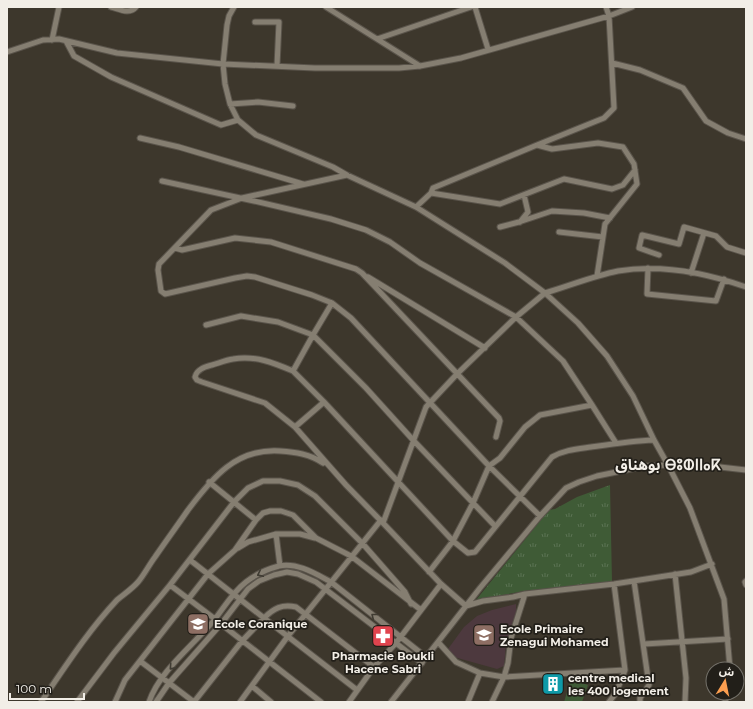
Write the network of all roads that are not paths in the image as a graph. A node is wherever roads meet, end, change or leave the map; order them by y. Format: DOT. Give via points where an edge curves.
graph roads {
  1 [pos="59,7"];
  2 [pos="111,7"];
  3 [pos="136,7"];
  4 [pos="234,7"];
  5 [pos="326,7"];
  6 [pos="472,7"];
  7 [pos="475,7"];
  8 [pos="606,7"];
  9 [pos="632,7"];
  10 [pos="609,16"];
  11 [pos="255,22"];
  12 [pos="377,39"];
  13 [pos="52,40"];
  14 [pos="66,41"];
  15 [pos="488,49"];
  16 [pos="7,52"];
  17 [pos="222,64"];
  18 [pos="612,64"];
  19 [pos="277,66"];
  20 [pos="420,66"];
  21 [pos="230,104"];
  22 [pos="293,106"];
  23 [pos="238,120"];
  24 [pos="140,138"];
  25 [pos="746,139"];
  26 [pos="537,145"];
  27 [pos="635,170"];
  28 [pos="347,175"];
  29 [pos="162,181"];
  30 [pos="304,185"];
  31 [pos="431,193"];
  32 [pos="524,195"];
  33 [pos="242,198"];
  34 [pos="416,207"];
  35 [pos="610,218"];
  36 [pos="519,222"];
  37 [pos="500,227"];
  38 [pos="559,232"];
  39 [pos="704,232"];
  40 [pos="603,237"];
  41 [pos="175,248"];
  42 [pos="746,253"];
  43 [pos="659,255"];
  44 [pos="648,268"];
  45 [pos="362,273"];
  46 [pos="691,273"];
  47 [pos="597,276"];
  48 [pos="724,279"];
  49 [pos="746,287"];
  50 [pos="545,293"];
  51 [pos="332,303"];
  52 [pos="516,317"];
  53 [pos="206,325"];
  54 [pos="313,335"];
  55 [pos="485,348"];
  56 [pos="293,371"];
  57 [pos="457,374"];
  58 [pos="324,402"];
  59 [pos="430,402"];
  60 [pos="592,405"];
  61 [pos="295,427"];
  62 [pos="496,437"];
  63 [pos="413,440"];
  64 [pos="654,440"];
  65 [pos="616,443"];
  66 [pos="668,465"];
  67 [pos="488,466"];
  68 [pos="329,467"];
  69 [pos="746,470"];
  70 [pos="209,482"];
  71 [pos="398,482"];
  72 [pos="520,496"];
  73 [pos="234,502"];
  74 [pos="473,503"];
  75 [pos="540,516"];
  76 [pos="256,520"];
  77 [pos="382,521"];
  78 [pos="496,526"];
  79 [pos="276,534"];
  80 [pos="316,538"];
  81 [pos="453,541"];
  82 [pos="363,544"];
  83 [pos="235,550"];
  84 [pos="351,556"];
  85 [pos="190,560"];
  86 [pos="712,564"];
  87 [pos="280,566"];
  88 [pos="429,572"];
  89 [pos="208,574"];
  90 [pos="675,574"];
  91 [pos="634,581"];
  92 [pos="746,581"];
  93 [pos="331,582"];
  94 [pos="441,584"];
  95 [pos="614,584"];
  96 [pos="170,585"];
  97 [pos="746,585"];
  98 [pos="326,590"];
  99 [pos="234,593"];
  100 [pos="525,594"];
  101 [pos="189,599"];
  102 [pos="241,599"];
  103 [pos="411,604"];
  104 [pos="466,606"];
  105 [pos="421,610"];
  106 [pos="306,614"];
  107 [pos="264,618"];
  108 [pos="215,619"];
  109 [pos="221,624"];
  110 [pos="288,636"];
  111 [pos="400,636"];
  112 [pos="728,639"];
  113 [pos="242,641"];
  114 [pos="438,642"];
  115 [pos="682,642"];
  116 [pos="396,643"];
  117 [pos="644,644"];
  118 [pos="426,657"];
  119 [pos="140,661"];
  120 [pos="729,661"];
  121 [pos="269,662"];
  122 [pos="422,663"];
  123 [pos="374,667"];
  124 [pos="625,670"];
  125 [pos="480,673"];
  126 [pos="504,677"];
  127 [pos="162,678"];
  128 [pos="169,683"];
  129 [pos="252,686"];
  130 [pos="357,690"];
  131 [pos="41,702"];
  132 [pos="77,702"];
  133 [pos="115,702"];
  134 [pos="149,702"];
  135 [pos="156,702"];
  136 [pos="194,702"];
  137 [pos="240,702"];
  138 [pos="271,702"];
  139 [pos="321,702"];
  140 [pos="348,702"];
  141 [pos="391,702"];
  142 [pos="468,702"];
  143 [pos="492,702"];
  144 [pos="609,702"];
  145 [pos="640,702"];
  146 [pos="685,702"];
  1 -- 13 [label="street"];
  2 -- 3 [label="street" via="129,12"];
  4 -- 17 [label="street" via="227,24"];
  5 -- 12 [label="street"];
  6 -- 12 [label="street"];
  7 -- 15 [label="street"];
  8 -- 10 [label="street"];
  9 -- 10 [label="street"];
  10 -- 15 [label="street"];
  10 -- 18 [label="street"];
  11 -- 19 [label="street" via="279,22"];
  12 -- 20 [label="street"];
  13 -- 14 [label="street"];
  13 -- 16 [label="street" via="43,40"];
  14 -- 17 [label="street" via="118,52"];
  14 -- 23 [label="street" via="74,56 111,77 221,125"];
  15 -- 20 [label="street" via="461,58"];
  17 -- 19 [label="street"];
  17 -- 21 [label="street"];
  18 -- 25 [label="street" via="640,70 683,88 706,121"];
  18 -- 26 [label="street" via="614,108 604,118"];
  19 -- 20 [label="street"];
  21 -- 22 [label="street" via="258,102"];
  21 -- 23 [label="street"];
  23 -- 28 [label="street" via="256,135 333,166"];
  24 -- 30 [label="street" via="179,146"];
  26 -- 27 [label="street" via="552,149 598,143 623,147"];
  26 -- 31 [label="street" via="433,188"];
  27 -- 32 [label="street" via="623,185 612,189 564,179"];
  27 -- 35 [label="street" via="637,184"];
  28 -- 30 [label="street"];
  28 -- 34 [label="street"];
  29 -- 33 [label="street"];
  30 -- 33 [label="street"];
  31 -- 32 [label="street" via="500,204"];
  31 -- 34 [label="street"];
  32 -- 36 [label="street" via="528,212"];
  33 -- 41 [label="street" via="211,210"];
  33 -- 52 [label="street" via="366,230"];
  34 -- 50 [label="street" via="504,263"];
  35 -- 36 [label="street" via="552,211"];
  35 -- 40 [label="street" via="605,224"];
  36 -- 37 [label="street"];
  38 -- 40 [label="street"];
  39 -- 42 [label="street" via="716,236 727,247"];
  39 -- 43 [label="street" via="684,227 679,244 642,235 639,248"];
  39 -- 46 [label="street"];
  40 -- 47 [label="street"];
  41 -- 45 [label="street" via="182,250 235,238 271,242 356,268"];
  41 -- 51 [label="street" via="159,264 162,291 165,294 247,276"];
  44 -- 46 [label="street"];
  44 -- 47 [label="street"];
  44 -- 48 [label="street" via="647,294 716,301"];
  45 -- 55 [label="street"];
  45 -- 57 [label="street"];
  46 -- 48 [label="street"];
  47 -- 50 [label="street"];
  48 -- 49 [label="street"];
  50 -- 52 [label="street"];
  50 -- 64 [label="street" via="578,323 607,356 633,396"];
  51 -- 54 [label="street"];
  51 -- 59 [label="street" via="352,318"];
  52 -- 55 [label="street"];
  52 -- 60 [label="street" via="564,361"];
  53 -- 54 [label="street" via="241,316 278,322"];
  54 -- 56 [label="street"];
  54 -- 63 [label="street"];
  55 -- 57 [label="street"];
  56 -- 58 [label="street"];
  56 -- 61 [label="street" via="270,361 233,359 202,368 195,377 202,382 265,402"];
  57 -- 59 [label="street"];
  57 -- 62 [label="street" via="499,418"];
  58 -- 61 [label="street"];
  58 -- 71 [label="street"];
  59 -- 63 [label="street"];
  59 -- 67 [label="street"];
  60 -- 65 [label="street"];
  60 -- 67 [label="street" via="540,415 525,427 500,458"];
  61 -- 68 [label="street"];
  63 -- 71 [label="street"];
  63 -- 74 [label="street"];
  64 -- 65 [label="street"];
  64 -- 66 [label="street"];
  65 -- 72 [label="street" via="560,452 552,457"];
  66 -- 69 [label="street"];
  66 -- 75 [label="street" via="646,466 579,482 566,488"];
  66 -- 86 [label="street" via="690,508"];
  67 -- 72 [label="street"];
  67 -- 74 [label="street"];
  68 -- 70 [label="street" via="318,459 292,451 275,450 259,452 236,461"];
  68 -- 77 [label="street"];
  70 -- 73 [label="street"];
  70 -- 131 [label="street" via="138,582 99,621"];
  71 -- 77 [label="street"];
  71 -- 81 [label="street"];
  72 -- 75 [label="street"];
  72 -- 78 [label="street"];
  73 -- 76 [label="street"];
  73 -- 82 [label="street" via="248,488 263,481 298,485 315,496"];
  73 -- 85 [label="street"];
  74 -- 78 [label="street"];
  74 -- 81 [label="street"];
  75 -- 104 [label="street"];
  76 -- 80 [label="street" via="270,511 281,511 293,515"];
  76 -- 83 [label="street"];
  77 -- 82 [label="street"];
  77 -- 88 [label="street"];
  78 -- 81 [label="street" via="475,552 468,553"];
  79 -- 80 [label="street" via="300,534"];
  79 -- 83 [label="street" via="248,542"];
  79 -- 87 [label="street"];
  80 -- 84 [label="street"];
  81 -- 88 [label="street"];
  82 -- 84 [label="street"];
  82 -- 103 [label="street" via="405,592"];
  83 -- 89 [label="street"];
  84 -- 93 [label="street"];
  84 -- 103 [label="street"];
  85 -- 89 [label="street"];
  85 -- 96 [label="street"];
  86 -- 90 [label="street" via="691,572"];
  86 -- 112 [label="street" via="724,599"];
  87 -- 93 [label="street" via="296,566"];
  87 -- 99 [label="street, one-way" via="259,574"];
  88 -- 94 [label="street"];
  89 -- 99 [label="street"];
  89 -- 101 [label="street"];
  90 -- 91 [label="street"];
  90 -- 115 [label="street"];
  91 -- 95 [label="street"];
  91 -- 117 [label="street"];
  92 -- 97 [label="street"];
  93 -- 98 [label="street"];
  111 -- 93 [label="street, one-way"];
  94 -- 104 [label="street"];
  94 -- 105 [label="street"];
  95 -- 100 [label="street"];
  95 -- 124 [label="street"];
  96 -- 101 [label="street"];
  96 -- 132 [label="street"];
  98 -- 102 [label="street" via="316,582 287,572 259,581 248,589"];
  98 -- 106 [label="street"];
  98 -- 116 [label="street"];
  99 -- 102 [label="street"];
  99 -- 108 [label="street"];
  100 -- 104 [label="street"];
  100 -- 126 [label="street" via="511,638"];
  101 -- 108 [label="street"];
  101 -- 119 [label="street"];
  102 -- 107 [label="street"];
  102 -- 109 [label="street"];
  103 -- 105 [label="street"];
  104 -- 114 [label="street"];
  105 -- 111 [label="street"];
  106 -- 107 [label="street" via="296,607 281,605"];
  106 -- 110 [label="street"];
  106 -- 123 [label="street"];
  107 -- 110 [label="street"];
  107 -- 113 [label="street"];
  108 -- 127 [label="street, one-way"];
  109 -- 113 [label="street"];
  109 -- 128 [label="street"];
  110 -- 121 [label="street"];
  110 -- 130 [label="street"];
  111 -- 116 [label="street"];
  111 -- 118 [label="street"];
  112 -- 115 [label="street"];
  112 -- 120 [label="street"];
  113 -- 121 [label="street"];
  113 -- 136 [label="street"];
  114 -- 118 [label="street"];
  114 -- 125 [label="street" via="456,662"];
  115 -- 117 [label="street"];
  115 -- 146 [label="street" via="686,678"];
  116 -- 122 [label="street"];
  116 -- 123 [label="street"];
  117 -- 145 [label="street" via="649,685"];
  118 -- 122 [label="street"];
  119 -- 127 [label="street"];
  119 -- 133 [label="street" via="125,680"];
  121 -- 129 [label="street"];
  121 -- 139 [label="street"];
  122 -- 141 [label="street"];
  123 -- 130 [label="street"];
  124 -- 126 [label="street"];
  124 -- 144 [label="street" via="616,693"];
  125 -- 126 [label="street"];
  125 -- 142 [label="street"];
  126 -- 143 [label="street"];
  127 -- 128 [label="street"];
  127 -- 134 [label="street"];
  128 -- 135 [label="street"];
  128 -- 136 [label="street"];
  129 -- 137 [label="street"];
  129 -- 138 [label="street"];
  130 -- 140 [label="street"];
}
